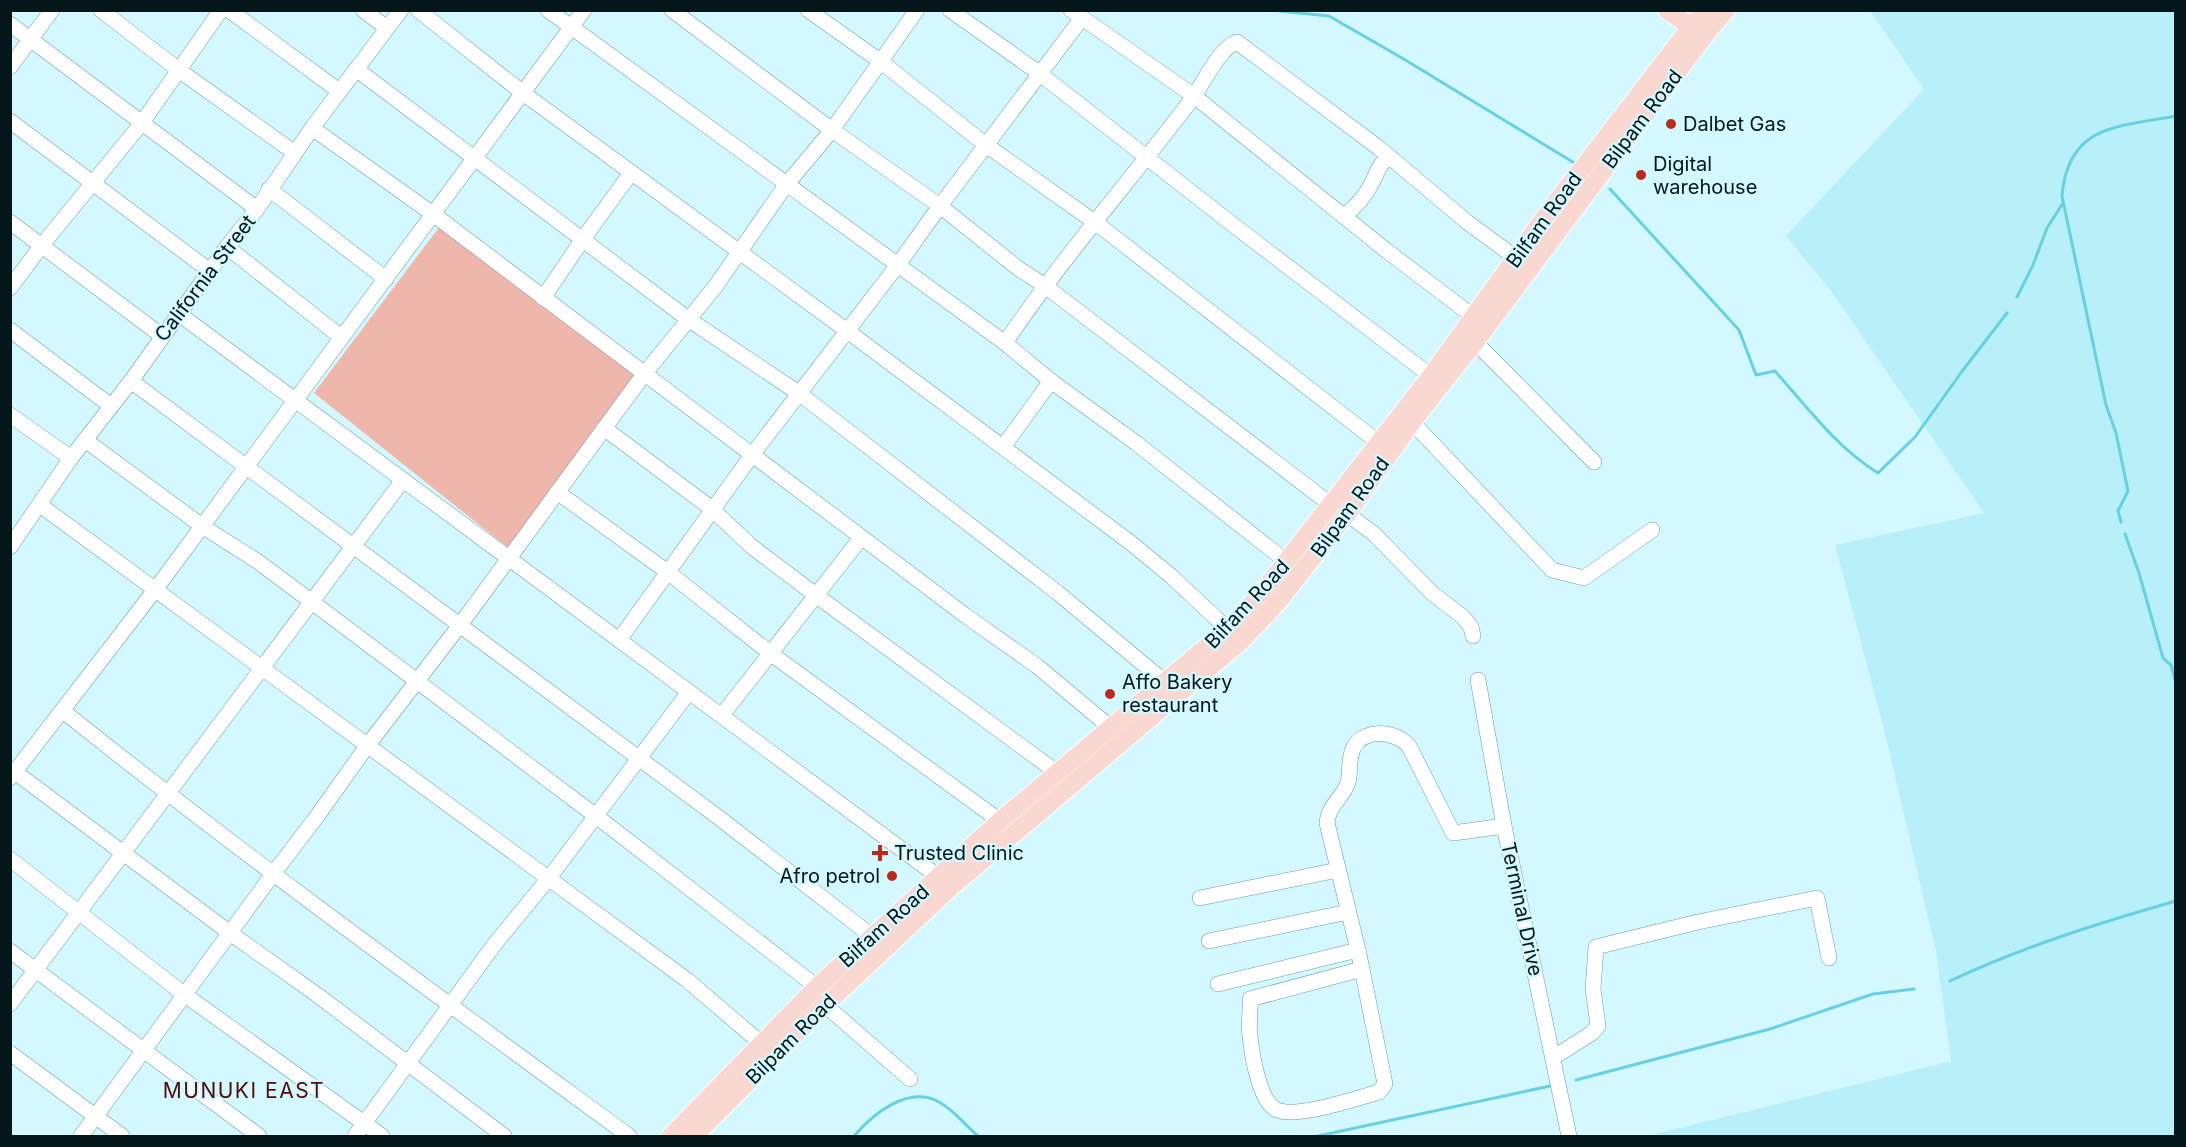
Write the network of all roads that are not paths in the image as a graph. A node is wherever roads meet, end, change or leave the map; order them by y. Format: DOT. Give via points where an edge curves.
graph roads {
  1 [pos="52,10"];
  2 [pos="101,10"];
  3 [pos="221,10"];
  4 [pos="229,10"];
  5 [pos="363,10"];
  6 [pos="401,10"];
  7 [pos="418,10"];
  8 [pos="548,10"];
  9 [pos="584,10"];
  10 [pos="672,10"];
  11 [pos="808,10"];
  12 [pos="917,10"];
  13 [pos="950,10"];
  14 [pos="1667,10"];
  15 [pos="1704,10"];
  16 [pos="1726,10"];
  17 [pos="1077,14"];
  18 [pos="10,24"];
  19 [pos="571,27"];
  20 [pos="387,28"];
  21 [pos="1705,35"];
  22 [pos="880,61"];
  23 [pos="10,67"];
  24 [pos="356,69"];
  25 [pos="180,71"];
  26 [pos="1039,73"];
  27 [pos="339,91"];
  28 [pos="523,93"];
  29 [pos="1194,96"];
  30 [pos="10,121"];
  31 [pos="141,124"];
  32 [pos="312,128"];
  33 [pos="832,130"];
  34 [pos="986,146"];
  35 [pos="295,153"];
  36 [pos="1147,157"];
  37 [pos="1390,157"];
  38 [pos="475,158"];
  39 [pos="631,173"];
  40 [pos="94,184"];
  41 [pos="786,185"];
  42 [pos="269,189"];
  43 [pos="940,206"];
  44 [pos="257,208"];
  45 [pos="433,214"];
  46 [pos="1344,216"];
  47 [pos="10,222"];
  48 [pos="1095,223"];
  49 [pos="583,239"];
  50 [pos="42,245"];
  51 [pos="227,248"];
  52 [pos="739,252"];
  53 [pos="1516,258"];
  54 [pos="897,266"];
  55 [pos="210,271"];
  56 [pos="386,279"];
  57 [pos="1044,285"];
  58 [pos="10,288"];
  59 [pos="543,298"];
  60 [pos="179,314"];
  61 [pos="1474,317"];
  62 [pos="688,319"];
  63 [pos="10,330"];
  64 [pos="846,330"];
  65 [pos="162,336"];
  66 [pos="341,337"];
  67 [pos="1475,342"];
  68 [pos="1005,343"];
  69 [pos="645,374"];
  70 [pos="1431,376"];
  71 [pos="131,381"];
  72 [pos="1051,381"];
  73 [pos="800,394"];
  74 [pos="296,401"];
  75 [pos="111,406"];
  76 [pos="10,415"];
  77 [pos="1412,422"];
  78 [pos="604,428"];
  79 [pos="85,440"];
  80 [pos="1379,443"];
  81 [pos="1003,447"];
  82 [pos="752,455"];
  83 [pos="70,458"];
  84 [pos="1594,462"];
  85 [pos="245,466"];
  86 [pos="404,480"];
  87 [pos="557,492"];
  88 [pos="1330,504"];
  89 [pos="40,505"];
  90 [pos="712,510"];
  91 [pos="1347,514"];
  92 [pos="202,526"];
  93 [pos="1652,530"];
  94 [pos="13,538"];
  95 [pos="861,538"];
  96 [pos="354,546"];
  97 [pos="508,558"];
  98 [pos="1287,562"];
  99 [pos="669,573"];
  100 [pos="155,590"];
  101 [pos="817,596"];
  102 [pos="312,602"];
  103 [pos="460,625"];
  104 [pos="1234,635"];
  105 [pos="1473,636"];
  106 [pos="619,640"];
  107 [pos="770,653"];
  108 [pos="263,668"];
  109 [pos="1478,680"];
  110 [pos="417,681"];
  111 [pos="1166,683"];
  112 [pos="689,692"];
  113 [pos="63,711"];
  114 [pos="722,715"];
  115 [pos="1111,728"];
  116 [pos="367,746"];
  117 [pos="640,759"];
  118 [pos="1059,774"];
  119 [pos="13,775"];
  120 [pos="168,795"];
  121 [pos="596,816"];
  122 [pos="1000,821"];
  123 [pos="1504,826"];
  124 [pos="124,853"];
  125 [pos="10,859"];
  126 [pos="1338,870"];
  127 [pos="273,874"];
  128 [pos="939,877"];
  129 [pos="549,878"];
  130 [pos="1200,898"];
  131 [pos="1348,912"];
  132 [pos="79,914"];
  133 [pos="230,933"];
  134 [pos="873,937"];
  135 [pos="1209,941"];
  136 [pos="1358,950"];
  137 [pos="10,951"];
  138 [pos="1829,958"];
  139 [pos="1362,969"];
  140 [pos="36,970"];
  141 [pos="1218,984"];
  142 [pos="817,987"];
  143 [pos="185,995"];
  144 [pos="10,1004"];
  145 [pos="825,1005"];
  146 [pos="451,1006"];
  147 [pos="768,1049"];
  148 [pos="143,1052"];
  149 [pos="10,1053"];
  150 [pos="1554,1057"];
  151 [pos="407,1064"];
  152 [pos="910,1079"];
  153 [pos="95,1117"];
  154 [pos="364,1124"];
  155 [pos="81,1137"];
  156 [pos="122,1137"];
  157 [pos="259,1137"];
  158 [pos="355,1137"];
  159 [pos="382,1137"];
  160 [pos="504,1137"];
  161 [pos="630,1137"];
  162 [pos="671,1137"];
  163 [pos="694,1137"];
  164 [pos="1569,1137"];
  1 -- 23 [label="street"];
  2 -- 25 [label="street"];
  3 -- 25 [label="street"];
  4 -- 27 [label="street"];
  5 -- 20 [label="street"];
  6 -- 20 [label="street, California Street"];
  7 -- 28 [label="street"];
  8 -- 19 [label="street"];
  9 -- 19 [label="street"];
  10 -- 33 [label="street"];
  11 -- 22 [label="street"];
  12 -- 22 [label="street"];
  13 -- 26 [label="street"];
  14 -- 21 [label="main road"];
  15 -- 53 [label="main road, Bilfam Road"];
  16 -- 21 [label="main road, Bilpam Road"];
  17 -- 26 [label="street"];
  17 -- 29 [label="street"];
  18 -- 31 [label="street"];
  19 -- 28 [label="street"];
  19 -- 41 [label="street"];
  20 -- 24 [label="street, California Street"];
  21 -- 67 [label="main road, Bilpam Road"];
  22 -- 33 [label="street"];
  22 -- 34 [label="street"];
  24 -- 27 [label="street, California Street"];
  24 -- 38 [label="street"];
  25 -- 31 [label="street"];
  25 -- 35 [label="street"];
  26 -- 34 [label="street"];
  26 -- 36 [label="street"];
  27 -- 32 [label="street, California Street"];
  28 -- 38 [label="street"];
  28 -- 39 [label="street"];
  29 -- 36 [label="street"];
  29 -- 37 [label="street" via="1225,50 1237,42"];
  29 -- 46 [label="street"];
  30 -- 40 [label="street"];
  31 -- 40 [label="street"];
  31 -- 44 [label="street"];
  32 -- 35 [label="street, California Street"];
  32 -- 45 [label="street"];
  33 -- 41 [label="street"];
  33 -- 43 [label="street"];
  34 -- 43 [label="street"];
  34 -- 48 [label="street"];
  35 -- 42 [label="street, California Street"];
  36 -- 48 [label="street"];
  36 -- 70 [label="street"];
  37 -- 46 [label="street" via="1378,166 1355,208"];
  37 -- 53 [label="street"];
  38 -- 45 [label="street"];
  38 -- 49 [label="street"];
  39 -- 49 [label="street"];
  39 -- 52 [label="street"];
  40 -- 50 [label="street"];
  40 -- 55 [label="street"];
  41 -- 52 [label="street"];
  41 -- 54 [label="street"];
  42 -- 44 [label="street, California Street"];
  42 -- 56 [label="street"];
  43 -- 54 [label="street"];
  43 -- 57 [label="street"];
  44 -- 51 [label="street, California Street"];
  45 -- 56 [label="street"];
  45 -- 59 [label="street"];
  46 -- 61 [label="street"];
  47 -- 50 [label="street"];
  48 -- 57 [label="street"];
  48 -- 80 [label="street"];
  49 -- 59 [label="street"];
  49 -- 62 [label="street"];
  50 -- 58 [label="street"];
  50 -- 65 [label="street"];
  51 -- 55 [label="street, California Street"];
  51 -- 66 [label="street"];
  52 -- 62 [label="street"];
  52 -- 64 [label="street"];
  53 -- 61 [label="main road, Bilfam Road"];
  54 -- 64 [label="street"];
  54 -- 68 [label="street"];
  55 -- 60 [label="street, California Street"];
  56 -- 66 [label="street"];
  57 -- 68 [label="street"];
  57 -- 88 [label="street"];
  59 -- 69 [label="street"];
  60 -- 65 [label="street, California Street"];
  60 -- 74 [label="street"];
  61 -- 70 [label="main road, Bilfam Road"];
  62 -- 69 [label="street"];
  62 -- 73 [label="street"];
  63 -- 75 [label="street"];
  64 -- 73 [label="street"];
  64 -- 81 [label="street"];
  65 -- 71 [label="street, California Street"];
  66 -- 74 [label="street"];
  67 -- 77 [label="main road, Bilpam Road"];
  67 -- 84 [label="street"];
  68 -- 72 [label="street"];
  69 -- 78 [label="street"];
  69 -- 82 [label="street"];
  70 -- 80 [label="main road, Bilfam Road"];
  71 -- 75 [label="street, California Street"];
  71 -- 85 [label="street"];
  72 -- 81 [label="street"];
  72 -- 98 [label="street"];
  73 -- 82 [label="street"];
  73 -- 111 [label="street" via="1058,593"];
  74 -- 85 [label="street"];
  74 -- 86 [label="street"];
  75 -- 79 [label="street, California Street"];
  76 -- 83 [label="street"];
  77 -- 91 [label="main road, Bilpam Road"];
  77 -- 93 [label="street" via="1552,570 1584,578"];
  78 -- 87 [label="street"];
  78 -- 90 [label="street"];
  79 -- 83 [label="street, California Street"];
  79 -- 92 [label="street"];
  80 -- 88 [label="main road, Bilfam Road"];
  81 -- 104 [label="street" via="1131,543"];
  82 -- 90 [label="street"];
  82 -- 95 [label="street"];
  83 -- 89 [label="street, California Street"];
  85 -- 92 [label="street"];
  85 -- 96 [label="street"];
  86 -- 96 [label="street"];
  86 -- 97 [label="street"];
  87 -- 97 [label="street"];
  87 -- 99 [label="street"];
  88 -- 98 [label="main road, Bilfam Road"];
  89 -- 94 [label="street, California Street"];
  89 -- 100 [label="street"];
  90 -- 99 [label="street"];
  90 -- 101 [label="street"];
  91 -- 104 [label="main road, Bilpam Road" via="1276,603"];
  91 -- 105 [label="street" via="1373,533 1433,594 1463,617"];
  92 -- 100 [label="street"];
  92 -- 102 [label="street"];
  95 -- 101 [label="street"];
  95 -- 115 [label="street" via="1037,666"];
  96 -- 102 [label="street"];
  96 -- 103 [label="street"];
  97 -- 103 [label="street"];
  97 -- 106 [label="street"];
  98 -- 104 [label="main road, Bilfam Road"];
  99 -- 106 [label="street"];
  99 -- 107 [label="street"];
  100 -- 108 [label="street"];
  100 -- 113 [label="street"];
  101 -- 107 [label="street"];
  101 -- 118 [label="street"];
  102 -- 108 [label="street"];
  102 -- 110 [label="street"];
  103 -- 110 [label="street"];
  103 -- 117 [label="street"];
  104 -- 111 [label="main road, Bilfam Road"];
  104 -- 145 [label="main road, Bilpam Road" via="942,895"];
  106 -- 112 [label="street"];
  107 -- 114 [label="street"];
  107 -- 122 [label="street"];
  108 -- 116 [label="street"];
  108 -- 120 [label="street"];
  109 -- 123 [label="street, Terminal Drive"];
  110 -- 116 [label="street"];
  110 -- 121 [label="street"];
  111 -- 115 [label="main road, Bilfam Road"];
  112 -- 114 [label="street"];
  112 -- 117 [label="street"];
  113 -- 119 [label="street"];
  113 -- 120 [label="street"];
  114 -- 128 [label="street"];
  115 -- 118 [label="main road, Bilfam Road"];
  116 -- 127 [label="street"];
  116 -- 129 [label="street"];
  117 -- 121 [label="street"];
  117 -- 134 [label="street"];
  118 -- 122 [label="main road, Bilfam Road"];
  119 -- 124 [label="street"];
  120 -- 124 [label="street"];
  120 -- 127 [label="street"];
  121 -- 129 [label="street"];
  121 -- 142 [label="street"];
  122 -- 128 [label="main road, Bilfam Road"];
  123 -- 126 [label="street" via="1453,833 1409,746 1398,736 1370,735 1354,747 1348,782 1329,812"];
  123 -- 150 [label="street, Terminal Drive"];
  124 -- 132 [label="street"];
  124 -- 133 [label="street"];
  125 -- 132 [label="street"];
  126 -- 130 [label="street"];
  126 -- 131 [label="street"];
  127 -- 133 [label="street"];
  127 -- 146 [label="street"];
  128 -- 134 [label="main road, Bilfam Road"];
  129 -- 146 [label="street"];
  129 -- 147 [label="street" via="687,980"];
  131 -- 135 [label="street"];
  131 -- 136 [label="street"];
  132 -- 140 [label="street"];
  132 -- 143 [label="street"];
  133 -- 143 [label="street"];
  133 -- 151 [label="street"];
  134 -- 142 [label="main road, Bilfam Road"];
  136 -- 139 [label="street"];
  136 -- 141 [label="street"];
  137 -- 140 [label="street"];
  138 -- 150 [label="street" via="1818,898 1596,947 1593,989 1598,1026"];
  139 -- 139 [label="street" via="1250,999 1250,1038 1258,1078 1266,1100 1275,1109 1287,1113 1317,1109 1382,1089 1385,1084"];
  140 -- 144 [label="street"];
  140 -- 148 [label="street"];
  142 -- 147 [label="main road, Bilfam Road"];
  143 -- 148 [label="street"];
  143 -- 154 [label="street"];
  145 -- 147 [label="main road, Bilpam Road"];
  145 -- 152 [label="street"];
  146 -- 151 [label="street"];
  146 -- 161 [label="street"];
  147 -- 162 [label="main road, Bilfam Road"];
  147 -- 163 [label="main road, Bilpam Road"];
  148 -- 153 [label="street"];
  148 -- 157 [label="street"];
  149 -- 153 [label="street"];
  150 -- 164 [label="street, Terminal Drive"];
  151 -- 154 [label="street"];
  151 -- 160 [label="street"];
  153 -- 155 [label="street"];
  153 -- 156 [label="street"];
  154 -- 158 [label="street"];
  154 -- 159 [label="street"];
}
